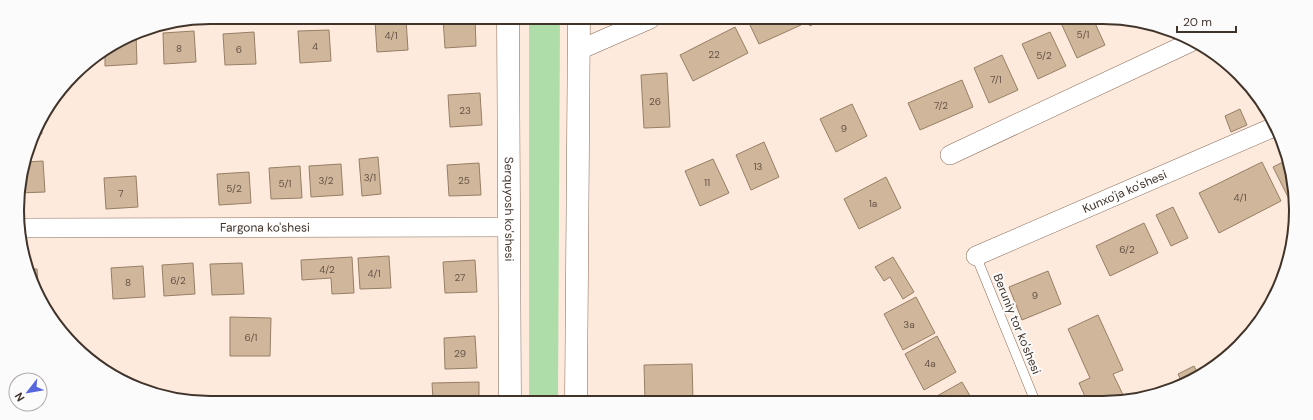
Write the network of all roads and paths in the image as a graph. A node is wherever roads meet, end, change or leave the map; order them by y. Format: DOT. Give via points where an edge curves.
graph roads {
  1 [pos="508,24"];
  2 [pos="579,24"];
  3 [pos="639,24"];
  4 [pos="1187,44"];
  5 [pos="579,50"];
  6 [pos="1270,129"];
  7 [pos="950,155"];
  8 [pos="509,227"];
  9 [pos="25,228"];
  10 [pos="976,256"];
  11 [pos="510,396"];
  12 [pos="576,396"];
  13 [pos="1033,396"];
  1 -- 8 [label="street, Serquyosh ko'shesi"];
  2 -- 5 [label="street"];
  3 -- 5 [label="street"];
  4 -- 7 [label="street"];
  5 -- 12 [label="street"];
  6 -- 10 [label="street, Kunxo'ja ko'shesi"];
  8 -- 9 [label="street, Fargona ko'shesi"];
  8 -- 11 [label="street, Serquyosh ko'shesi"];
  10 -- 13 [label="lane, Beruniy tor ko'shesi"];
}
